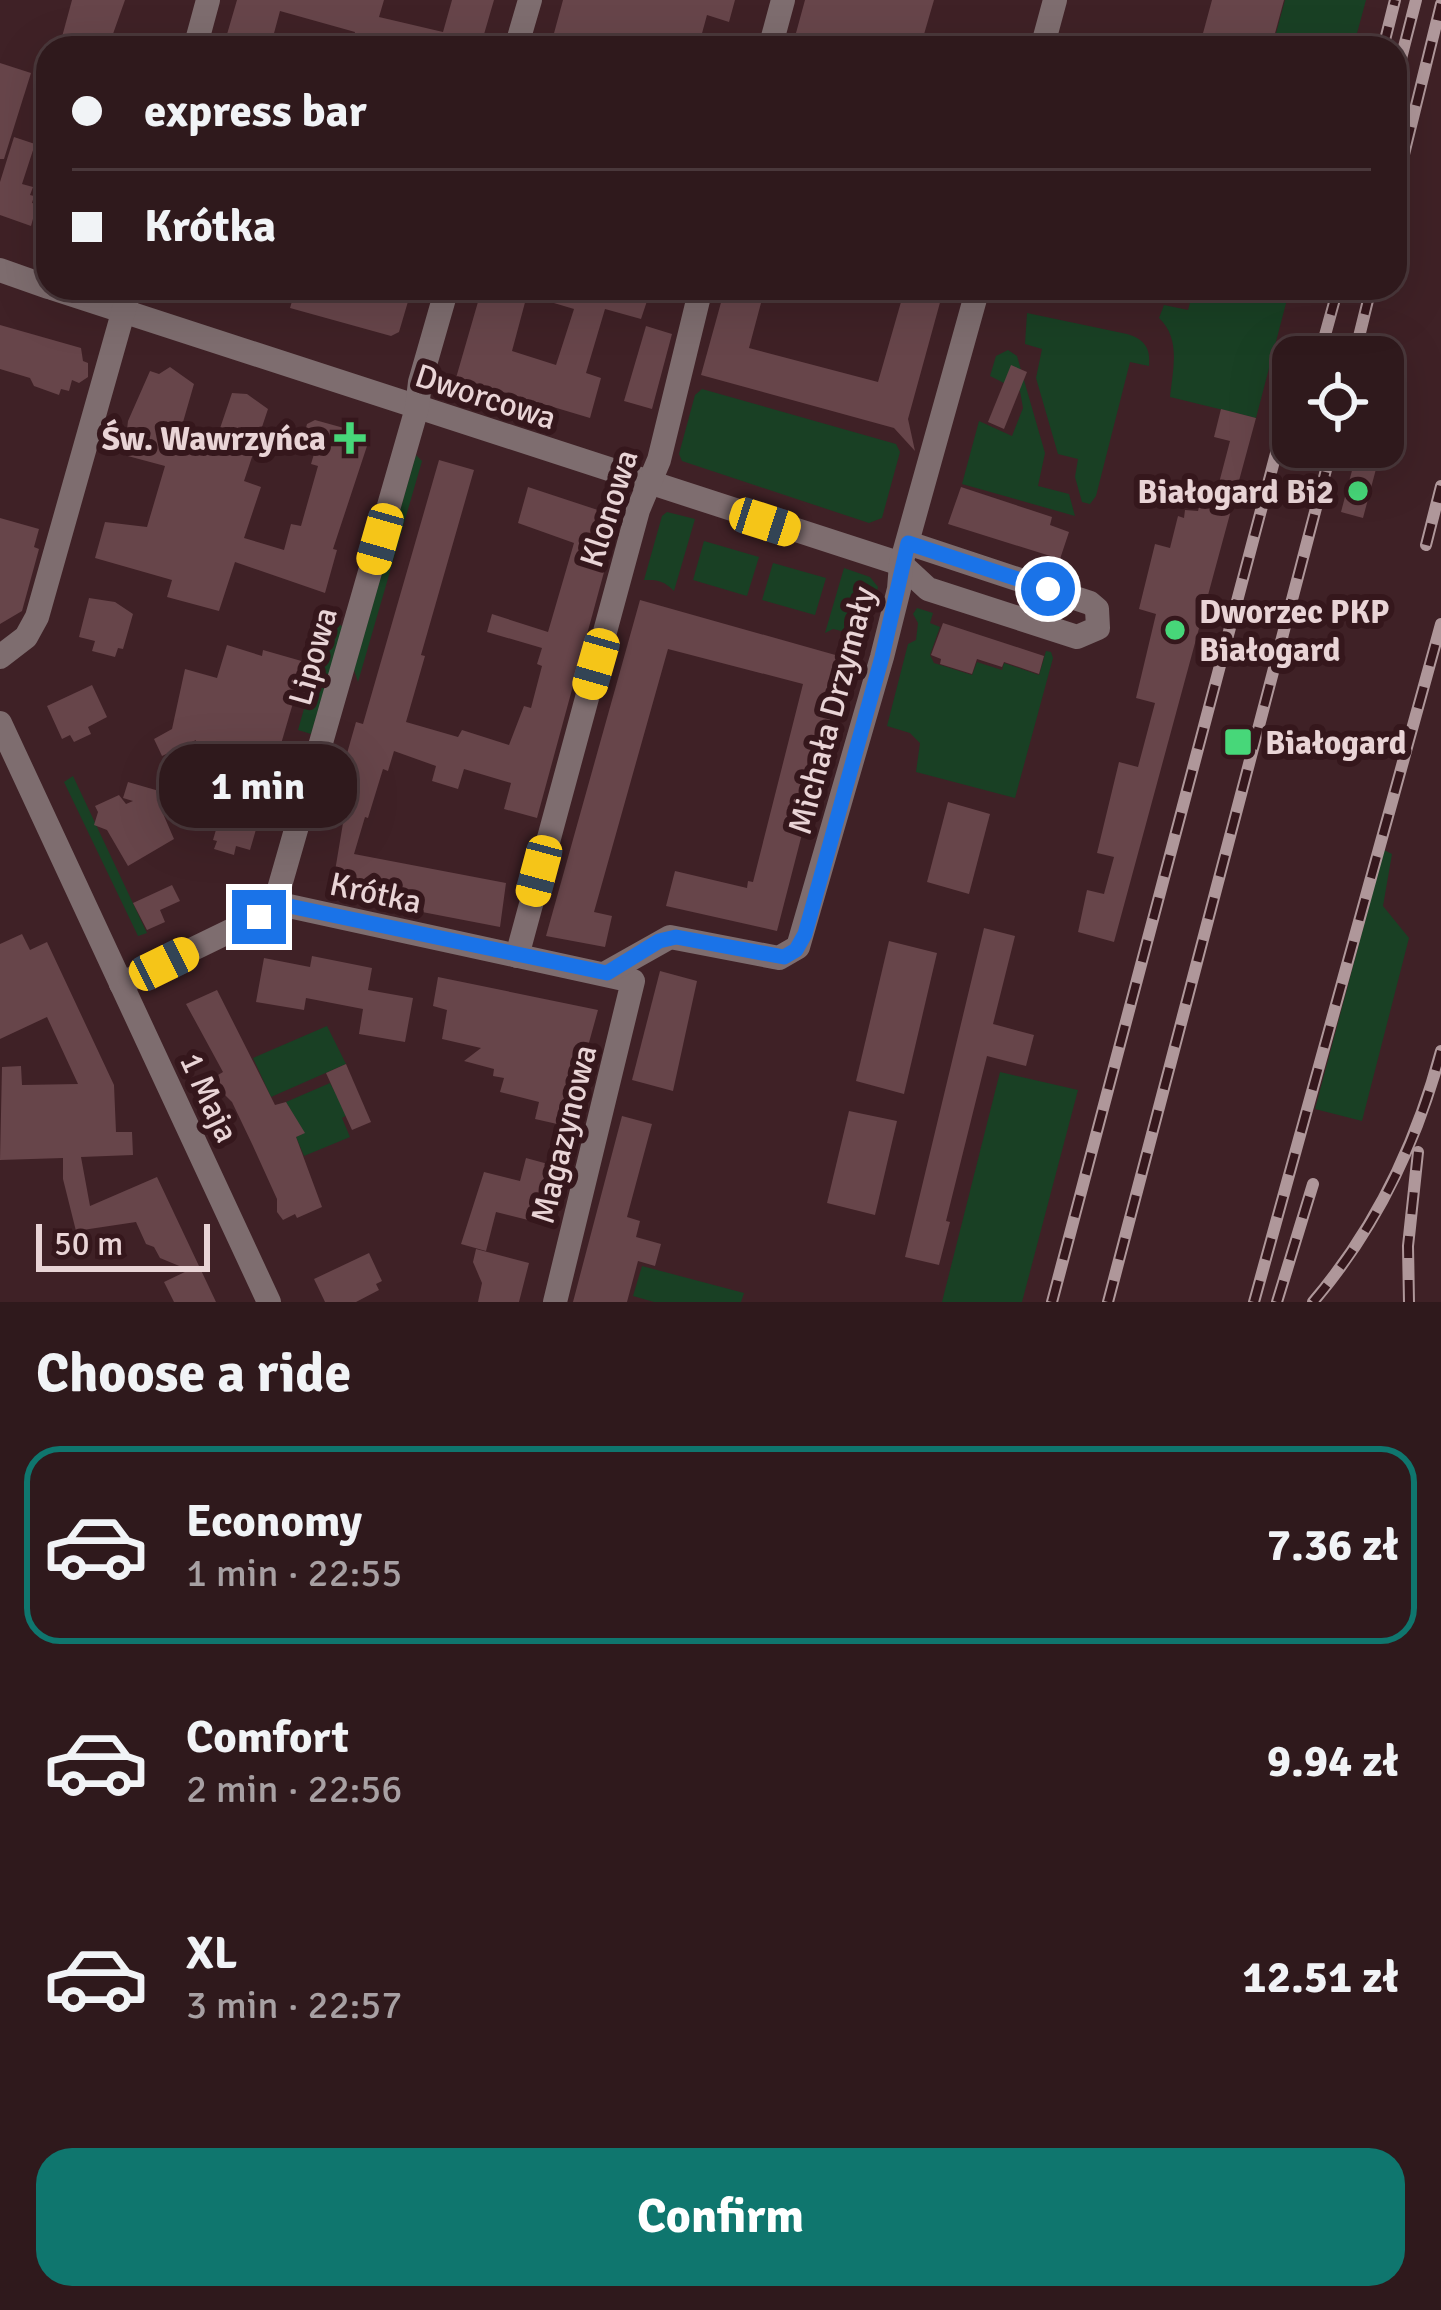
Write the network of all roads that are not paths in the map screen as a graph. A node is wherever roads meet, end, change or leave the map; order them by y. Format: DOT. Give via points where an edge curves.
graph roads {
  1 [pos="208,0"];
  2 [pos="530,0"];
  3 [pos="783,0"];
  4 [pos="1055,0"];
  5 [pos="198,36"];
  6 [pos="520,36"];
  7 [pos="773,36"];
  8 [pos="1045,36"];
  9 [pos="0,270"];
  10 [pos="36,282"];
  11 [pos="127,300"];
  12 [pos="444,300"];
  13 [pos="698,300"];
  14 [pos="975,300"];
  15 [pos="417,408"];
  16 [pos="651,485"];
  17 [pos="904,554"];
  18 [pos="0,657"];
  19 [pos="0,723"];
  20 [pos="275,903"];
  21 [pos="517,956"];
  22 [pos="607,973"];
  23 [pos="633,982"];
  24 [pos="121,984"];
  25 [pos="269,1302"];
  26 [pos="555,1302"];
  1 -- 5 [label="street"];
  2 -- 6 [label="street"];
  3 -- 7 [label="street"];
  4 -- 8 [label="street"];
  9 -- 10 [label="street, Dworcowa"];
  11 -- 15 [label="street, Dworcowa"];
  11 -- 18 [label="street" via="37,617 26,638"];
  12 -- 15 [label="street, Lipowa"];
  13 -- 16 [label="street, Klonowa"];
  14 -- 17 [label="street, Michała Drzymały"];
  15 -- 16 [label="street, Dworcowa"];
  15 -- 20 [label="street, Lipowa"];
  16 -- 17 [label="street, Dworcowa"];
  16 -- 21 [label="street, Klonowa"];
  17 -- 17 [label="street" via="928,589 1077,637 1098,628 1090,603"];
  17 -- 22 [label="street, Michała Drzymały" via="798,947 779,958 670,937"];
  19 -- 24 [label="street, 1 Maja"];
  20 -- 21 [label="street, Krótka"];
  20 -- 24 [label="street"];
  21 -- 22 [label="street, Krótka"];
  22 -- 23 [label="street, Krótka"];
  23 -- 26 [label="street, Magazynowa"];
  24 -- 25 [label="street, 1 Maja"];
}
